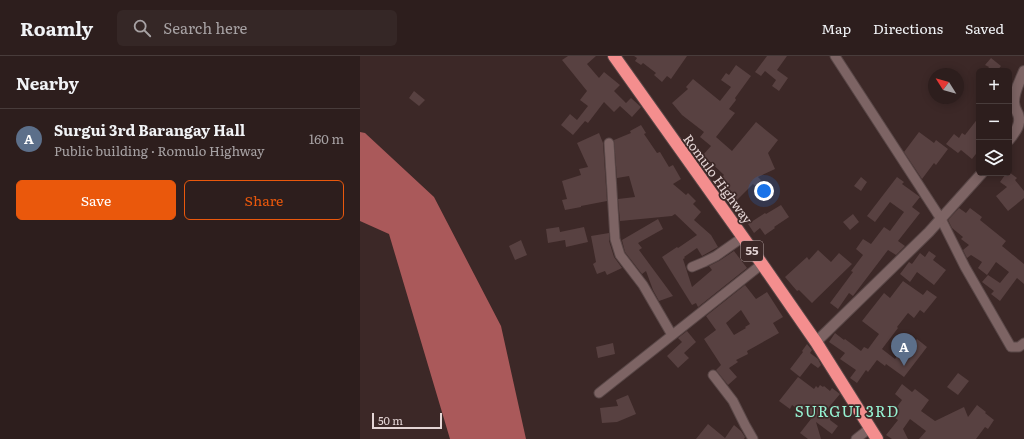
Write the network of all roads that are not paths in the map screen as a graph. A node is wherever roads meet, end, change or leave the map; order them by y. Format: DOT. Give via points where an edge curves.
graph roads {
  1 [pos="614,56"];
  2 [pos="835,56"];
  3 [pos="1024,71"];
  4 [pos="1012,136"];
  5 [pos="608,143"];
  6 [pos="979,176"];
  7 [pos="940,219"];
  8 [pos="743,237"];
  9 [pos="762,264"];
  10 [pos="692,267"];
  11 [pos="672,335"];
  12 [pos="816,342"];
  13 [pos="1024,343"];
  14 [pos="712,375"];
  15 [pos="599,393"];
  16 [pos="870,428"];
  17 [pos="753,439"];
  18 [pos="856,439"];
  19 [pos="877,439"];
  1 -- 8 [label="highway, Romulo Highway / 55"];
  2 -- 7 [label="street"];
  3 -- 4 [label="street" via="1014,101 1019,125"];
  5 -- 11 [label="street" via="615,239 620,255 643,285"];
  6 -- 7 [label="street"];
  7 -- 12 [label="street"];
  7 -- 13 [label="street" via="1011,347 1019,347"];
  8 -- 9 [label="highway, Romulo Highway / 55"];
  8 -- 10 [label="street" via="716,256"];
  9 -- 11 [label="street"];
  9 -- 12 [label="highway, Romulo Highway / 55"];
  11 -- 15 [label="street"];
  12 -- 16 [label="highway, Romulo Highway / 55"];
  14 -- 17 [label="street" via="733,401"];
  16 -- 18 [label="street"];
  16 -- 19 [label="highway, Romulo Highway / 55"];
}
